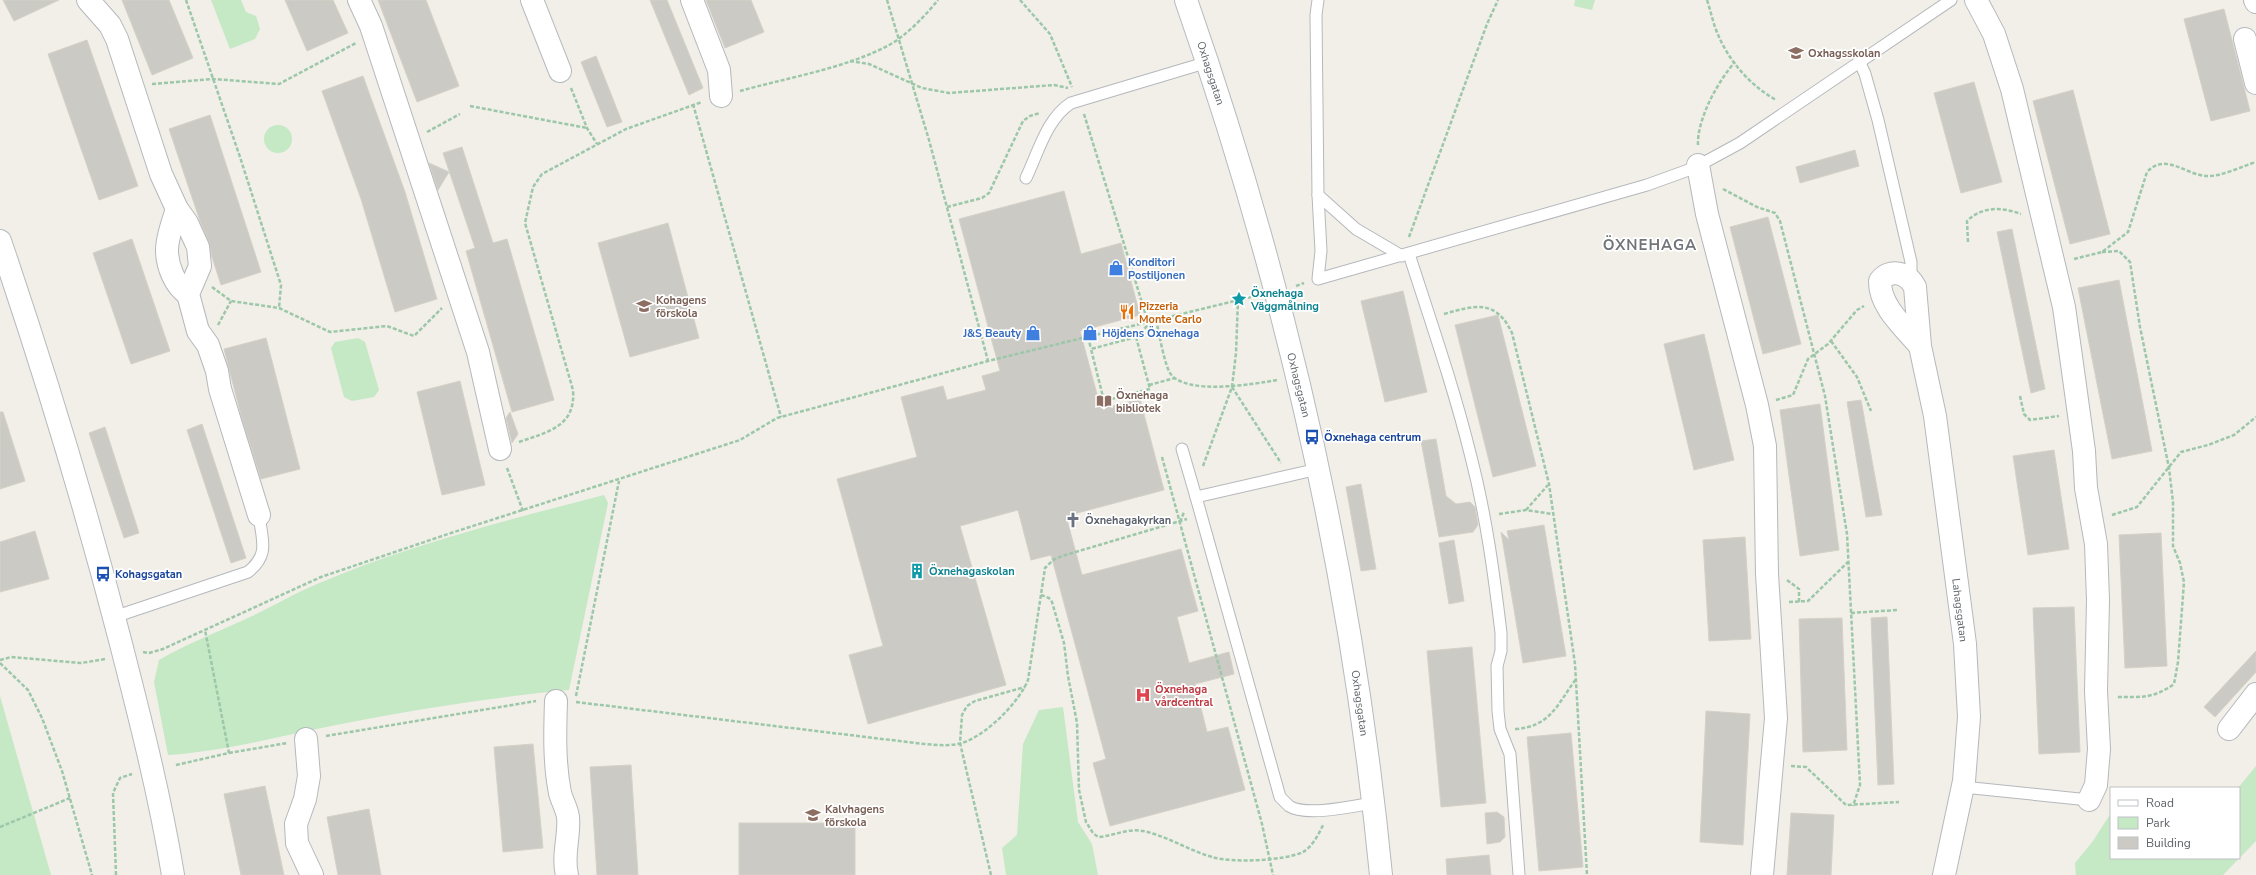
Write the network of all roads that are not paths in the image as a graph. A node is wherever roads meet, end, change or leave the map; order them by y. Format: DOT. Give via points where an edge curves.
graph roads {
  1 [pos="88,0"];
  2 [pos="360,0"];
  3 [pos="532,0"];
  4 [pos="692,0"];
  5 [pos="1186,0"];
  6 [pos="1318,0"];
  7 [pos="1951,0"];
  8 [pos="1976,0"];
  9 [pos="2245,39"];
  10 [pos="1208,62"];
  11 [pos="1860,63"];
  12 [pos="560,71"];
  13 [pos="2256,83"];
  14 [pos="721,96"];
  15 [pos="1698,170"];
  16 [pos="1026,178"];
  17 [pos="1318,195"];
  18 [pos="177,210"];
  19 [pos="0,241"];
  20 [pos="1406,255"];
  21 [pos="1911,279"];
  22 [pos="192,285"];
  23 [pos="1920,346"];
  24 [pos="500,449"];
  25 [pos="1182,449"];
  26 [pos="1318,469"];
  27 [pos="1195,493"];
  28 [pos="258,515"];
  29 [pos="114,617"];
  30 [pos="2256,694"];
  31 [pos="565,701"];
  32 [pos="2228,729"];
  33 [pos="306,739"];
  34 [pos="1963,787"];
  35 [pos="2089,800"];
  36 [pos="1373,803"];
  37 [pos="174,875"];
  38 [pos="312,875"];
  39 [pos="567,875"];
  40 [pos="1380,875"];
  41 [pos="1519,875"];
  42 [pos="1762,875"];
  43 [pos="1944,875"];
  1 -- 18 [label="street" via="110,26 117,39 161,174"];
  2 -- 24 [label="street" via="371,26 478,352"];
  3 -- 12 [label="street"];
  4 -- 14 [label="street" via="719,70"];
  5 -- 10 [label="street, Oxhagsgatan"];
  6 -- 17 [label="lane"];
  7 -- 11 [label="lane"];
  8 -- 35 [label="street" via="1994,34 2007,75 2047,230 2064,307 2079,412 2086,488 2096,544 2098,600 2096,696 2099,749 2096,785"];
  9 -- 13 [label="street"];
  10 -- 16 [label="lane" via="1075,102 1061,109"];
  10 -- 26 [label="street, Oxhagsgatan" via="1287,336"];
  11 -- 15 [label="lane"];
  11 -- 21 [label="lane" via="1878,120 1911,262"];
  15 -- 20 [label="lane"];
  15 -- 42 [label="street" via="1765,446 1769,604 1776,718"];
  17 -- 20 [label="lane" via="1356,229"];
  17 -- 20 [label="lane" via="1321,251 1318,280"];
  18 -- 22 [label="street" via="187,223 198,247 200,266"];
  18 -- 22 [label="street" via="167,250 180,289"];
  19 -- 29 [label="street" via="64,437"];
  20 -- 41 [label="lane" via="1447,368 1472,458 1485,518 1501,633 1501,651 1497,666 1498,711 1500,729 1510,754"];
  21 -- 23 [label="street, Lahagsgatan"];
  21 -- 23 [label="street, Lahagsgatan" via="1898,272 1890,272 1880,281 1879,292 1886,305"];
  22 -- 28 [label="street" via="198,330 208,345 217,371 220,390"];
  23 -- 34 [label="street, Lahagsgatan" via="1935,416 1965,644 1969,718"];
  25 -- 27 [label="lane"];
  26 -- 27 [label="lane"];
  26 -- 36 [label="street, Oxhagsgatan" via="1348,624"];
  27 -- 36 [label="lane" via="1280,797 1290,806 1302,809"];
  28 -- 29 [label="lane" via="264,552 259,563 248,572"];
  29 -- 37 [label="street" via="149,752"];
  30 -- 32 [label="street"];
  31 -- 39 [label="street" via="555,738 560,794 568,815 569,834 565,852"];
  33 -- 38 [label="street" via="309,776 305,799 296,824 297,842"];
  34 -- 35 [label="lane"];
  34 -- 43 [label="street, Lahagsgatan" via="1949,862"];
  36 -- 40 [label="street, Oxhagsgatan"];
}
